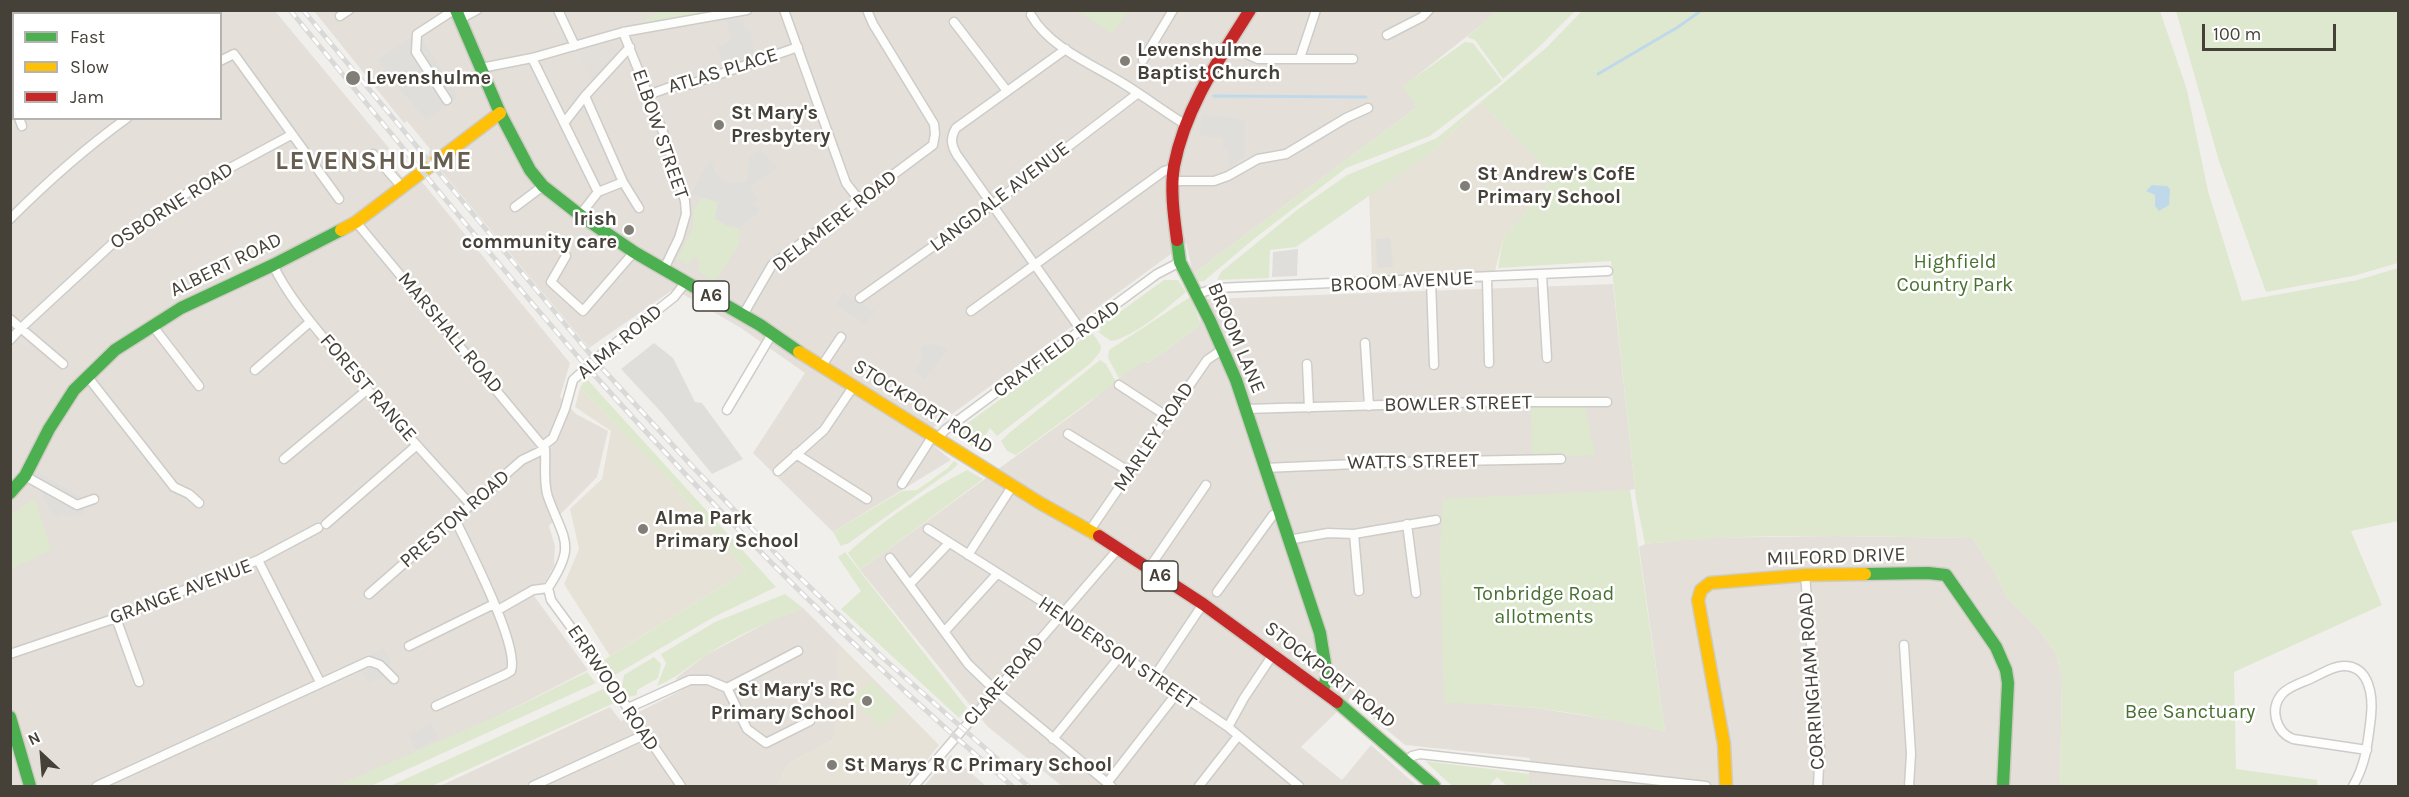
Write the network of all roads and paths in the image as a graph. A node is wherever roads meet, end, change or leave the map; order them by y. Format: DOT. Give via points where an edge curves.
graph roads {
  1 [pos="349,10"];
  2 [pos="477,10"];
  3 [pos="558,10"];
  4 [pos="747,10"];
  5 [pos="784,10"];
  6 [pos="867,10"];
  7 [pos="1173,10"];
  8 [pos="1250,10"];
  9 [pos="1316,10"];
  10 [pos="1429,10"];
  11 [pos="457,14"];
  12 [pos="1031,15"];
  13 [pos="340,16"];
  14 [pos="954,22"];
  15 [pos="623,32"];
  16 [pos="1387,35"];
  17 [pos="575,46"];
  18 [pos="1229,46"];
  19 [pos="630,47"];
  20 [pos="798,47"];
  21 [pos="1066,50"];
  22 [pos="532,58"];
  23 [pos="1300,58"];
  24 [pos="1353,58"];
  25 [pos="222,60"];
  26 [pos="1143,60"];
  27 [pos="481,68"];
  28 [pos="1007,91"];
  29 [pos="648,94"];
  30 [pos="1137,94"];
  31 [pos="585,96"];
  32 [pos="447,100"];
  33 [pos="1368,108"];
  34 [pos="1339,110"];
  35 [pos="500,113"];
  36 [pos="1346,118"];
  37 [pos="124,120"];
  38 [pos="564,123"];
  39 [pos="1186,125"];
  40 [pos="291,135"];
  41 [pos="373,154"];
  42 [pos="1174,168"];
  43 [pos="1173,181"];
  44 [pos="623,182"];
  45 [pos="543,186"];
  46 [pos="403,188"];
  47 [pos="598,192"];
  48 [pos="339,199"];
  49 [pos="860,201"];
  50 [pos="993,204"];
  51 [pos="515,207"];
  52 [pos="639,208"];
  53 [pos="580,215"];
  54 [pos="10,219"];
  55 [pos="356,222"];
  56 [pos="634,252"];
  57 [pos="566,256"];
  58 [pos="1035,264"];
  59 [pos="273,265"];
  60 [pos="1182,267"];
  61 [pos="664,269"];
  62 [pos="1608,272"];
  63 [pos="1542,275"];
  64 [pos="1488,278"];
  65 [pos="1431,280"];
  66 [pos="686,282"];
  67 [pos="1198,297"];
  68 [pos="860,298"];
  69 [pos="971,311"];
  70 [pos="743,315"];
  71 [pos="10,319"];
  72 [pos="310,322"];
  73 [pos="152,325"];
  74 [pos="21,328"];
  75 [pos="1081,330"];
  76 [pos="772,334"];
  77 [pos="841,337"];
  78 [pos="10,340"];
  79 [pos="1365,343"];
  80 [pos="1223,348"];
  81 [pos="1547,358"];
  82 [pos="1489,363"];
  83 [pos="63,364"];
  84 [pos="1306,364"];
  85 [pos="1434,365"];
  86 [pos="821,367"];
  87 [pos="255,370"];
  88 [pos="87,376"];
  89 [pos="1119,385"];
  90 [pos="199,386"];
  91 [pos="853,387"];
  92 [pos="367,390"];
  93 [pos="1607,402"];
  94 [pos="1369,406"];
  95 [pos="1309,408"];
  96 [pos="1245,409"];
  97 [pos="727,410"];
  98 [pos="1168,417"];
  99 [pos="1068,434"];
  100 [pos="934,438"];
  101 [pos="417,445"];
  102 [pos="544,447"];
  103 [pos="796,454"];
  104 [pos="284,459"];
  105 [pos="1561,459"];
  106 [pos="1264,468"];
  107 [pos="778,471"];
  108 [pos="1130,472"];
  109 [pos="25,476"];
  110 [pos="903,484"];
  111 [pos="1013,485"];
  112 [pos="1206,485"];
  113 [pos="10,493"];
  114 [pos="94,499"];
  115 [pos="867,499"];
  116 [pos="199,504"];
  117 [pos="471,505"];
  118 [pos="1279,513"];
  119 [pos="455,519"];
  120 [pos="1436,520"];
  121 [pos="1407,524"];
  122 [pos="928,529"];
  123 [pos="1090,530"];
  124 [pos="1354,534"];
  125 [pos="1288,540"];
  126 [pos="949,543"];
  127 [pos="1119,548"];
  128 [pos="968,555"];
  129 [pos="890,558"];
  130 [pos="258,560"];
  131 [pos="1149,568"];
  132 [pos="997,574"];
  133 [pos="1805,575"];
  134 [pos="910,584"];
  135 [pos="548,588"];
  136 [pos="1359,591"];
  137 [pos="1217,592"];
  138 [pos="1416,593"];
  139 [pos="369,594"];
  140 [pos="1203,604"];
  141 [pos="496,607"];
  142 [pos="1062,614"];
  143 [pos="116,618"];
  144 [pos="945,631"];
  145 [pos="1904,645"];
  146 [pos="409,646"];
  147 [pos="798,651"];
  148 [pos="1274,653"];
  149 [pos="10,654"];
  150 [pos="1121,656"];
  151 [pos="1154,677"];
  152 [pos="394,679"];
  153 [pos="140,682"];
  154 [pos="320,682"];
  155 [pos="727,688"];
  156 [pos="995,690"];
  157 [pos="1323,690"];
  158 [pos="1178,693"];
  159 [pos="436,706"];
  160 [pos="628,708"];
  161 [pos="10,717"];
  162 [pos="810,721"];
  163 [pos="1228,727"];
  164 [pos="644,735"];
  165 [pos="1238,736"];
  166 [pos="1053,739"];
  167 [pos="2367,750"];
  168 [pos="1406,761"];
  169 [pos="918,785"];
  170 [pos="1109,785"];
  171 [pos="30,786"];
  172 [pos="97,786"];
  173 [pos="533,786"];
  174 [pos="681,786"];
  175 [pos="1199,786"];
  176 [pos="1299,786"];
  177 [pos="1434,786"];
  178 [pos="1706,786"];
  179 [pos="1726,786"];
  180 [pos="1818,786"];
  181 [pos="1909,786"];
  182 [pos="2003,786"];
  183 [pos="2353,786"];
  1 -- 13 [label="street"];
  2 -- 11 [label="street"];
  3 -- 17 [label="street"];
  4 -- 15 [label="street"];
  5 -- 20 [label="street"];
  6 -- 49 [label="street, DELAMERE ROAD" via="929,114 935,134 927,151"];
  7 -- 26 [label="street"];
  8 -- 18 [label="main road, BROOM LANE"];
  9 -- 23 [label="street"];
  10 -- 16 [label="street"];
  11 -- 27 [label="main road, STOCKPORT ROAD / A6"];
  11 -- 32 [label="street" via="417,34 416,52"];
  12 -- 21 [label="street"];
  14 -- 28 [label="street"];
  15 -- 17 [label="street"];
  15 -- 19 [label="street, ELBOW STREET"];
  17 -- 22 [label="street"];
  18 -- 23 [label="street" via="1258,59"];
  18 -- 39 [label="main road, BROOM LANE" via="1203,86"];
  19 -- 29 [label="street, ELBOW STREET"];
  19 -- 31 [label="street"];
  20 -- 29 [label="street, ATLAS PLACE" via="691,84"];
  20 -- 49 [label="street" via="846,183"];
  21 -- 28 [label="street"];
  21 -- 30 [label="street"];
  22 -- 27 [label="street"];
  22 -- 38 [label="street"];
  23 -- 24 [label="street"];
  25 -- 40 [label="street" via="234,54"];
  27 -- 35 [label="main road, STOCKPORT ROAD / A6"];
  28 -- 50 [label="street" via="956,128 951,136 957,155"];
  29 -- 61 [label="street, ELBOW STREET" via="685,201 686,214 679,238"];
  30 -- 39 [label="street"];
  30 -- 50 [label="street, LANGDALE AVENUE"];
  31 -- 38 [label="street"];
  31 -- 44 [label="street"];
  33 -- 36 [label="street"];
  34 -- 36 [label="street"];
  35 -- 45 [label="main road, STOCKPORT ROAD / A6" via="530,170"];
  35 -- 46 [label="main road, ALBERT ROAD"];
  36 -- 43 [label="street" via="1286,154 1258,159 1221,179"];
  37 -- 54 [label="street" via="51,178"];
  38 -- 47 [label="street"];
  39 -- 42 [label="main road, BROOM LANE"];
  40 -- 48 [label="street"];
  40 -- 74 [label="street, OSBORNE ROAD" via="202,183 130,231"];
  41 -- 46 [label="street"];
  42 -- 43 [label="main road, BROOM LANE"];
  42 -- 58 [label="street" via="1164,171"];
  43 -- 60 [label="main road, BROOM LANE" via="1173,217"];
  44 -- 47 [label="street"];
  44 -- 52 [label="street"];
  45 -- 51 [label="street"];
  45 -- 53 [label="main road, STOCKPORT ROAD / A6"];
  46 -- 55 [label="main road, ALBERT ROAD"];
  47 -- 53 [label="street"];
  49 -- 70 [label="street, DELAMERE ROAD" via="772,265"];
  50 -- 58 [label="street"];
  50 -- 68 [label="street, LANGDALE AVENUE"];
  53 -- 56 [label="main road, STOCKPORT ROAD / A6"];
  55 -- 59 [label="main road, ALBERT ROAD"];
  55 -- 102 [label="street, MARSHALL ROAD"];
  56 -- 57 [label="street" via="583,310 551,282"];
  56 -- 61 [label="main road, STOCKPORT ROAD / A6"];
  58 -- 69 [label="street"];
  58 -- 75 [label="street"];
  59 -- 72 [label="street, FOREST RANGE" via="283,286"];
  59 -- 73 [label="main road, ALBERT ROAD"];
  60 -- 67 [label="main road, BROOM LANE"];
  60 -- 75 [label="street, CRAYFIELD ROAD" via="1157,274"];
  61 -- 66 [label="main road, STOCKPORT ROAD / A6"];
  62 -- 63 [label="street, BROOM AVENUE"];
  63 -- 64 [label="street, BROOM AVENUE"];
  63 -- 81 [label="street"];
  64 -- 65 [label="street, BROOM AVENUE"];
  64 -- 82 [label="street"];
  65 -- 67 [label="street, BROOM AVENUE" via="1210,289"];
  65 -- 85 [label="street"];
  66 -- 70 [label="main road, STOCKPORT ROAD / A6"];
  66 -- 102 [label="street, ALMA ROAD" via="674,297 573,380 554,438"];
  67 -- 80 [label="main road, BROOM LANE"];
  70 -- 76 [label="main road, STOCKPORT ROAD / A6"];
  71 -- 74 [label="street"];
  72 -- 87 [label="street"];
  72 -- 92 [label="street, FOREST RANGE"];
  73 -- 88 [label="main road, ALBERT ROAD" via="115,350"];
  73 -- 90 [label="street"];
  74 -- 78 [label="street, OSBORNE ROAD"];
  74 -- 83 [label="street"];
  75 -- 100 [label="street, CRAYFIELD ROAD"];
  76 -- 86 [label="main road, STOCKPORT ROAD / A6"];
  76 -- 97 [label="street"];
  77 -- 86 [label="street"];
  79 -- 94 [label="street"];
  80 -- 96 [label="main road, BROOM LANE"];
  80 -- 98 [label="street, MARLEY ROAD" via="1207,360"];
  84 -- 95 [label="street"];
  86 -- 91 [label="main road, STOCKPORT ROAD / A6"];
  88 -- 109 [label="main road, ALBERT ROAD" via="61,408"];
  88 -- 116 [label="street" via="174,487"];
  89 -- 98 [label="street"];
  91 -- 100 [label="main road, STOCKPORT ROAD / A6"];
  91 -- 103 [label="street" via="824,430"];
  92 -- 101 [label="street, FOREST RANGE"];
  92 -- 104 [label="street"];
  93 -- 94 [label="street, BOWLER STREET"];
  94 -- 95 [label="street, BOWLER STREET"];
  95 -- 96 [label="street, BOWLER STREET"];
  96 -- 106 [label="main road, BROOM LANE"];
  98 -- 108 [label="street, MARLEY ROAD"];
  99 -- 108 [label="street"];
  100 -- 110 [label="street, CRAYFIELD ROAD"];
  100 -- 111 [label="main road, STOCKPORT ROAD / A6"];
  101 -- 117 [label="street, FOREST RANGE"];
  101 -- 130 [label="street" via="322,526"];
  102 -- 117 [label="street, PRESTON ROAD" via="525,458"];
  102 -- 135 [label="street" via="547,494 560,521 566,549 558,575"];
  103 -- 107 [label="street"];
  103 -- 115 [label="street"];
  105 -- 106 [label="street, WATTS STREET"];
  106 -- 118 [label="main road, BROOM LANE"];
  108 -- 123 [label="street, MARLEY ROAD"];
  109 -- 113 [label="main road, ALBERT ROAD"];
  109 -- 114 [label="street" via="77,505"];
  111 -- 123 [label="main road, STOCKPORT ROAD / A6"];
  111 -- 128 [label="street"];
  112 -- 131 [label="street"];
  117 -- 119 [label="street, PRESTON ROAD"];
  118 -- 125 [label="main road, BROOM LANE"];
  118 -- 137 [label="street"];
  119 -- 139 [label="street, PRESTON ROAD"];
  119 -- 141 [label="street"];
  120 -- 121 [label="street"];
  121 -- 124 [label="street"];
  121 -- 138 [label="street"];
  122 -- 126 [label="street, HENDERSON STREET"];
  123 -- 127 [label="main road, STOCKPORT ROAD / A6"];
  124 -- 125 [label="street" via="1328,533"];
  124 -- 136 [label="street"];
  125 -- 157 [label="main road, BROOM LANE" via="1323,644 1327,676"];
  126 -- 128 [label="street, HENDERSON STREET"];
  126 -- 134 [label="street"];
  127 -- 131 [label="main road, STOCKPORT ROAD / A6"];
  127 -- 142 [label="street, CLARE ROAD"];
  128 -- 132 [label="street, HENDERSON STREET"];
  129 -- 134 [label="street"];
  130 -- 143 [label="street, GRANGE AVENUE"];
  130 -- 154 [label="street, GRANGE AVENUE"];
  131 -- 140 [label="main road, STOCKPORT ROAD / A6"];
  132 -- 142 [label="street, HENDERSON STREET"];
  132 -- 144 [label="street"];
  133 -- 179 [label="main road, MILFORD DRIVE" via="1710,583 1698,595 1724,744"];
  133 -- 180 [label="street, CORRINGHAM ROAD" via="1820,747"];
  133 -- 182 [label="main road, MILFORD DRIVE" via="1937,573 1950,578 1996,647 2006,670"];
  134 -- 144 [label="street"];
  135 -- 141 [label="street" via="533,590"];
  135 -- 160 [label="street, ERRWOOD ROAD" via="551,600"];
  140 -- 148 [label="main road, STOCKPORT ROAD / A6"];
  140 -- 151 [label="street"];
  141 -- 146 [label="street"];
  141 -- 159 [label="street" via="513,661 511,671"];
  142 -- 150 [label="street, HENDERSON STREET"];
  142 -- 156 [label="street, CLARE ROAD"];
  143 -- 149 [label="street, GRANGE AVENUE"];
  143 -- 153 [label="street"];
  144 -- 156 [label="street" via="968,664"];
  145 -- 181 [label="street" via="1911,754"];
  147 -- 155 [label="street"];
  148 -- 157 [label="main road, STOCKPORT ROAD / A6"];
  148 -- 163 [label="street"];
  150 -- 151 [label="street, HENDERSON STREET"];
  150 -- 166 [label="street"];
  151 -- 158 [label="street, HENDERSON STREET"];
  152 -- 154 [label="street" via="380,665 369,661"];
  154 -- 172 [label="street"];
  155 -- 160 [label="street" via="708,680 690,680"];
  155 -- 162 [label="street" via="747,729 766,742"];
  156 -- 166 [label="street"];
  156 -- 169 [label="street, CLARE ROAD"];
  157 -- 168 [label="main road, STOCKPORT ROAD / A6"];
  158 -- 163 [label="street, HENDERSON STREET"];
  158 -- 170 [label="street"];
  160 -- 164 [label="street, ERRWOOD ROAD"];
  161 -- 171 [label="main road"];
  163 -- 165 [label="street, HENDERSON STREET"];
  164 -- 173 [label="street"];
  164 -- 174 [label="street, ERRWOOD ROAD"];
  165 -- 175 [label="street"];
  165 -- 176 [label="street, HENDERSON STREET"];
  166 -- 170 [label="street"];
  167 -- 167 [label="street" via="2372,708 2370,688 2362,673 2351,667 2335,667 2290,688 2278,699 2276,722 2286,736"];
  167 -- 183 [label="street"];
  168 -- 177 [label="main road, STOCKPORT ROAD / A6"];
  168 -- 178 [label="street" via="1420,754"];
}
